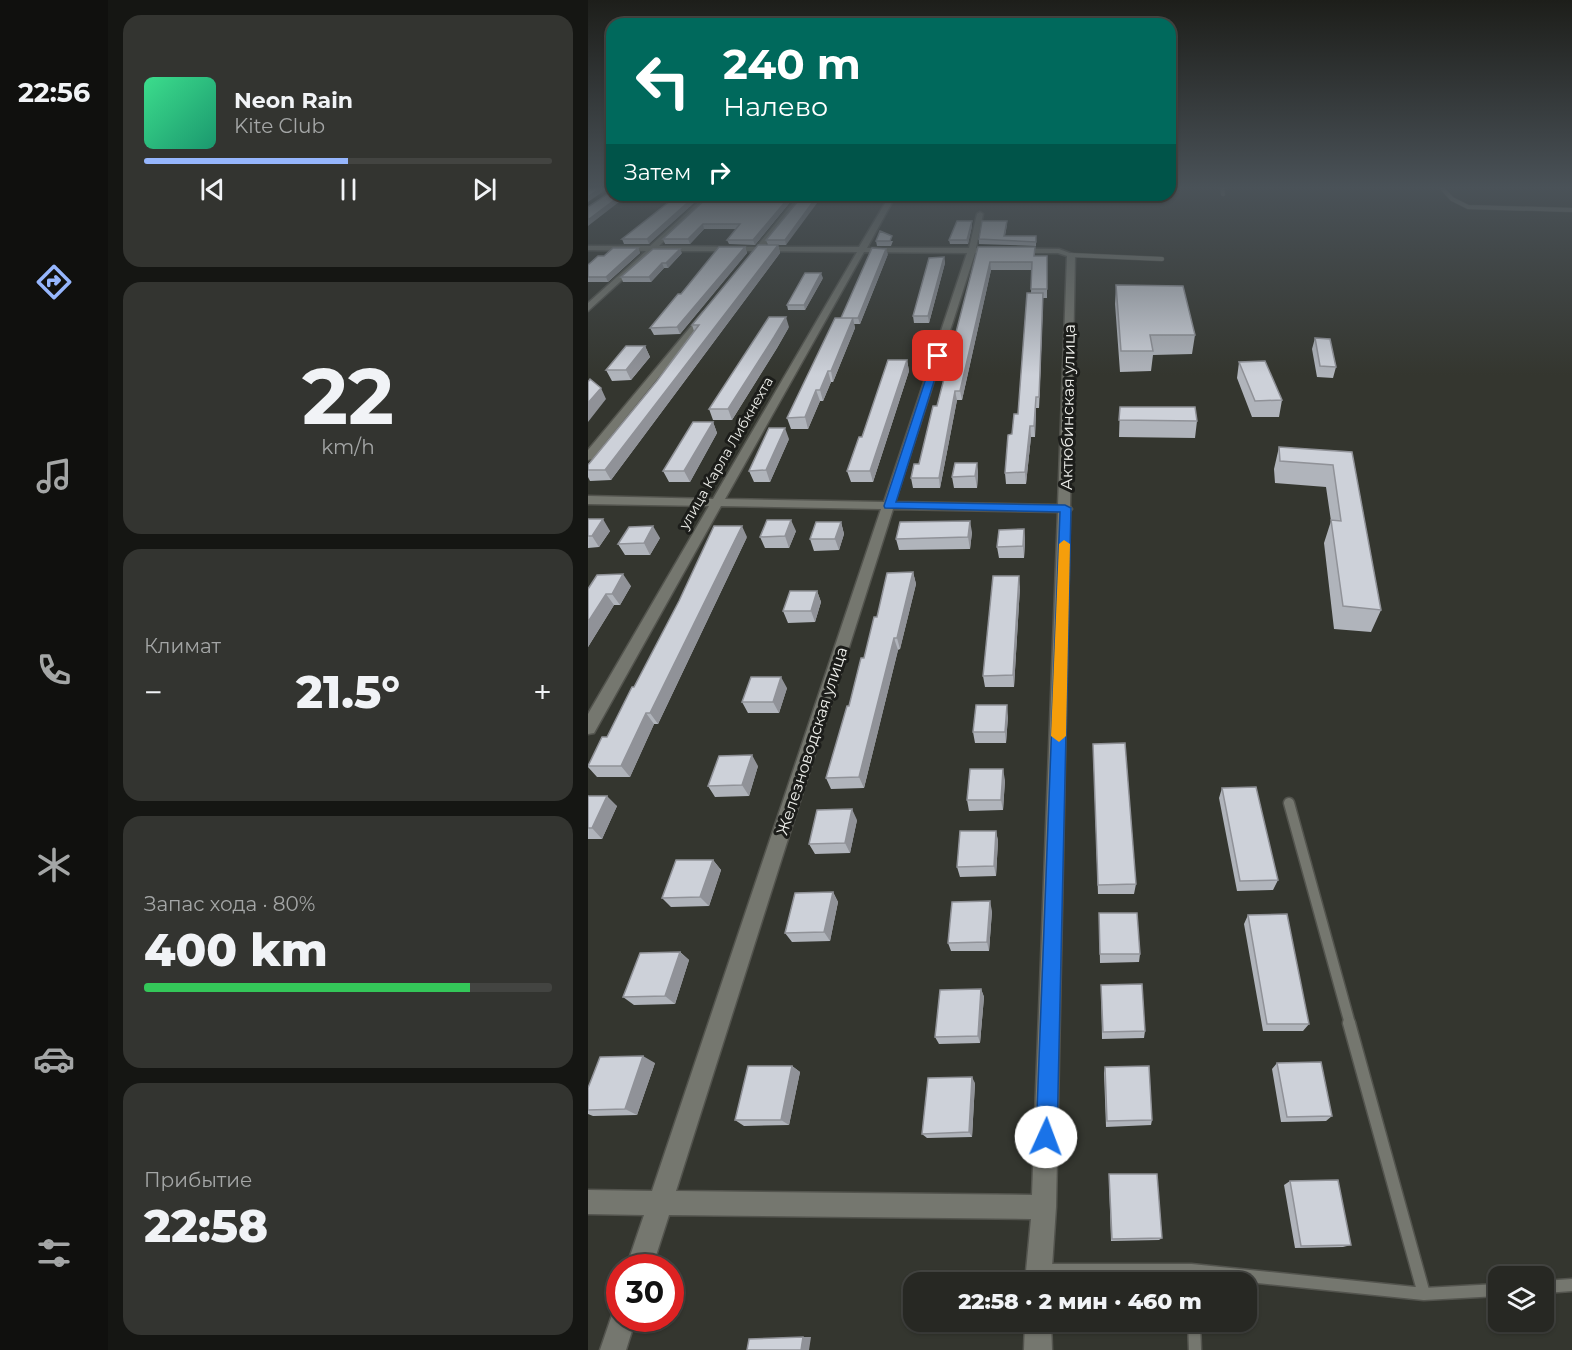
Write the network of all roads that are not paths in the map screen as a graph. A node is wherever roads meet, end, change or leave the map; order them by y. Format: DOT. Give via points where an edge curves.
graph roads {
  1 [pos="650,249"];
  2 [pos="759,249"];
  3 [pos="861,249"];
  4 [pos="972,250"];
  5 [pos="1069,254"];
  6 [pos="752,258"];
  7 [pos="1162,259"];
  8 [pos="715,303"];
  9 [pos="588,308"];
  10 [pos="588,457"];
  11 [pos="588,500"];
  12 [pos="715,502"];
  13 [pos="889,506"];
  14 [pos="1065,508"];
  15 [pos="588,728"];
  16 [pos="1289,803"];
  17 [pos="588,1202"];
  18 [pos="660,1204"];
  19 [pos="1044,1207"];
  20 [pos="644,1254"];
  21 [pos="1038,1272"];
  22 [pos="1257,1281"];
  23 [pos="1572,1285"];
  24 [pos="1554,1286"];
  25 [pos="1488,1291"];
  26 [pos="1424,1294"];
  27 [pos="619,1332"];
  28 [pos="1038,1332"];
  29 [pos="1194,1332"];
  30 [pos="613,1350"];
  31 [pos="1038,1350"];
  32 [pos="1195,1350"];
  1 -- 9 [label="street"];
  2 -- 3 [label="street"];
  2 -- 6 [label="street"];
  3 -- 4 [label="street"];
  3 -- 12 [label="street, улица Карла Либкнехта"];
  4 -- 5 [label="street"];
  4 -- 13 [label="street, Железноводская улица"];
  5 -- 7 [label="lane"];
  5 -- 14 [label="street, Актюбинская улица"];
  8 -- 10 [label="street"];
  11 -- 12 [label="street"];
  12 -- 13 [label="street"];
  12 -- 15 [label="street, улица Карла Либкнехта"];
  13 -- 14 [label="street"];
  13 -- 18 [label="street, Железноводская улица"];
  14 -- 19 [label="street, Актюбинская улица"];
  16 -- 26 [label="lane"];
  17 -- 18 [label="street"];
  18 -- 19 [label="street"];
  18 -- 20 [label="street, Железноводская улица"];
  19 -- 21 [label="street, Актюбинская улица"];
  22 -- 26 [label="lane"];
  23 -- 24 [label="lane"];
  25 -- 26 [label="lane"];
  27 -- 30 [label="street"];
  28 -- 31 [label="street"];
  29 -- 32 [label="lane"];
}
